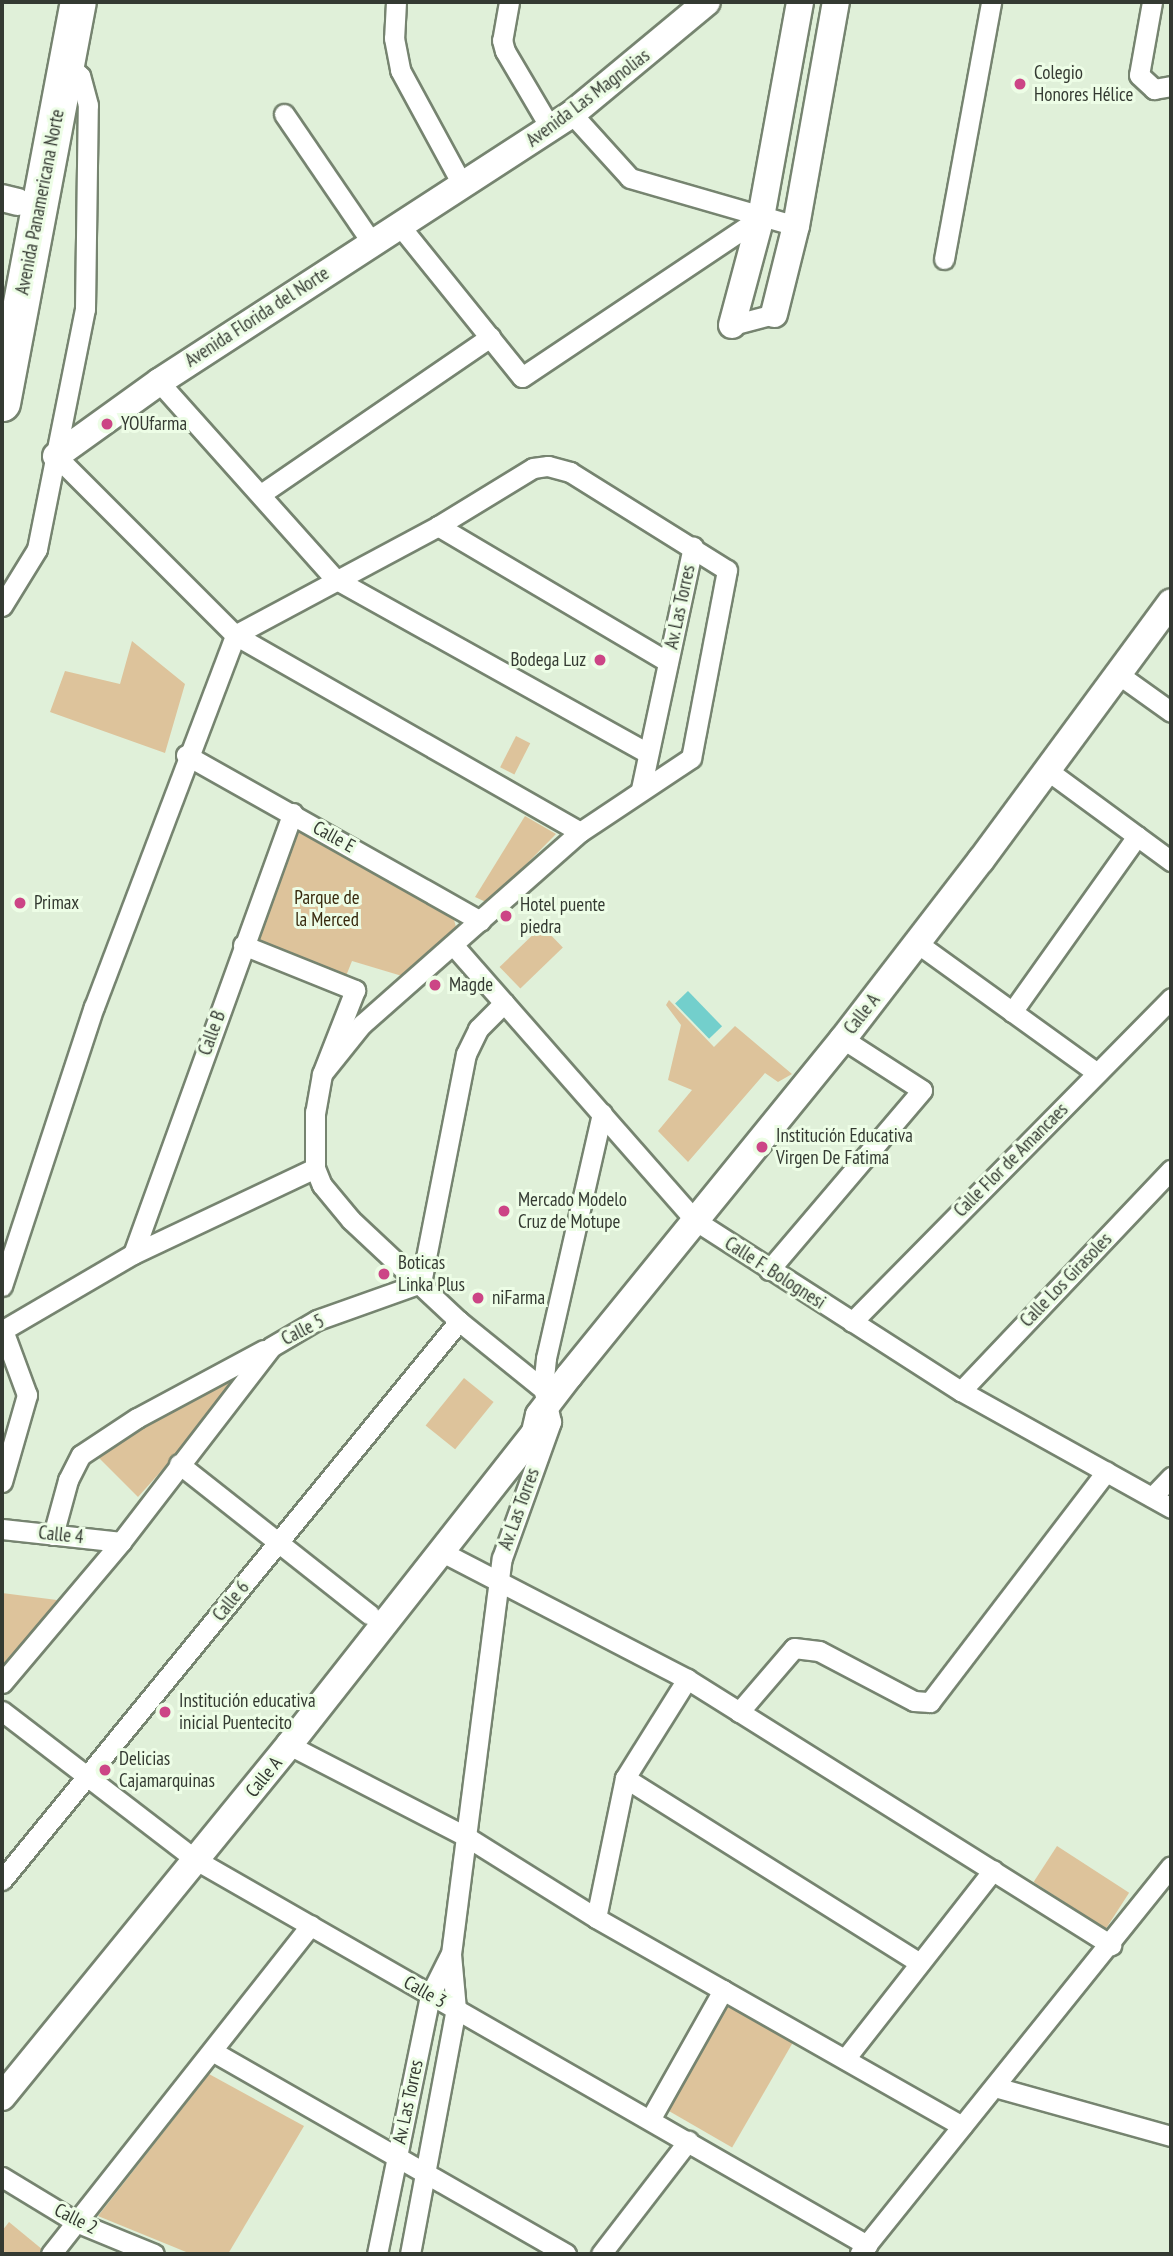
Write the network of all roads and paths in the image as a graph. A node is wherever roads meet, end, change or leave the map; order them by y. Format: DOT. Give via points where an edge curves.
graph roads {
  1 [pos="57,2"];
  2 [pos="78,2"];
  3 [pos="396,2"];
  4 [pos="509,2"];
  5 [pos="707,2"];
  6 [pos="800,2"];
  7 [pos="836,2"];
  8 [pos="990,2"];
  9 [pos="1152,2"];
  10 [pos="66,63"];
  11 [pos="1171,86"];
  12 [pos="284,114"];
  13 [pos="562,121"];
  14 [pos="463,186"];
  15 [pos="10,200"];
  16 [pos="761,217"];
  17 [pos="400,226"];
  18 [pos="796,226"];
  19 [pos="372,243"];
  20 [pos="944,259"];
  21 [pos="2,287"];
  22 [pos="774,314"];
  23 [pos="732,326"];
  24 [pos="490,337"];
  25 [pos="159,382"];
  26 [pos="2,403"];
  27 [pos="56,456"];
  28 [pos="261,494"];
  29 [pos="438,526"];
  30 [pos="693,547"];
  31 [pos="335,579"];
  32 [pos="1171,602"];
  33 [pos="2,606"];
  34 [pos="235,635"];
  35 [pos="668,662"];
  36 [pos="1118,674"];
  37 [pos="1171,712"];
  38 [pos="648,753"];
  39 [pos="186,755"];
  40 [pos="1047,771"];
  41 [pos="641,789"];
  42 [pos="293,813"];
  43 [pos="580,832"];
  44 [pos="1137,836"];
  45 [pos="1171,861"];
  46 [pos="481,921"];
  47 [pos="917,943"];
  48 [pos="243,945"];
  49 [pos="454,946"];
  50 [pos="1171,998"];
  51 [pos="505,1003"];
  52 [pos="1012,1012"];
  53 [pos="843,1039"];
  54 [pos="1097,1073"];
  55 [pos="322,1074"];
  56 [pos="602,1113"];
  57 [pos="315,1168"];
  58 [pos="1171,1170"];
  59 [pos="696,1221"];
  60 [pos="132,1254"];
  61 [pos="769,1270"];
  62 [pos="421,1283"];
  63 [pos="2,1286"];
  64 [pos="459,1321"];
  65 [pos="852,1322"];
  66 [pos="2,1327"];
  67 [pos="271,1347"];
  68 [pos="961,1391"];
  69 [pos="543,1403"];
  70 [pos="179,1464"];
  71 [pos="1106,1472"];
  72 [pos="1171,1477"];
  73 [pos="2,1482"];
  74 [pos="1152,1497"];
  75 [pos="1171,1508"];
  76 [pos="2,1529"];
  77 [pos="53,1535"];
  78 [pos="121,1542"];
  79 [pos="279,1543"];
  80 [pos="440,1551"];
  81 [pos="501,1581"];
  82 [pos="370,1615"];
  83 [pos="687,1679"];
  84 [pos="2,1683"];
  85 [pos="2,1711"];
  86 [pos="739,1712"];
  87 [pos="289,1745"];
  88 [pos="86,1779"];
  89 [pos="625,1779"];
  90 [pos="467,1837"];
  91 [pos="189,1856"];
  92 [pos="1171,1866"];
  93 [pos="993,1870"];
  94 [pos="2,1880"];
  95 [pos="1152,1891"];
  96 [pos="1171,1897"];
  97 [pos="596,1919"];
  98 [pos="311,1925"];
  99 [pos="1111,1945"];
  100 [pos="451,1954"];
  101 [pos="920,1963"];
  102 [pos="723,1990"];
  103 [pos="430,1995"];
  104 [pos="456,2009"];
  105 [pos="212,2050"];
  106 [pos="845,2059"];
  107 [pos="2,2070"];
  108 [pos="995,2087"];
  109 [pos="2,2097"];
  110 [pos="651,2118"];
  111 [pos="962,2126"];
  112 [pos="1171,2136"];
  113 [pos="688,2141"];
  114 [pos="397,2159"];
  115 [pos="425,2175"];
  116 [pos="2,2177"];
  117 [pos="76,2222"];
  118 [pos="863,2249"];
  119 [pos="51,2254"];
  120 [pos="154,2254"];
  121 [pos="377,2254"];
  122 [pos="410,2254"];
  123 [pos="566,2254"];
  124 [pos="601,2254"];
  1 -- 15 [label="highway, Avenida Panamericana Norte"];
  2 -- 10 [label="highway, Avenida Panamericana Norte"];
  3 -- 14 [label="street" via="394,38 400,70"];
  4 -- 13 [label="street" via="502,40 505,51"];
  5 -- 13 [label="street, Avenida Las Magnolias"];
  6 -- 16 [label="street"];
  7 -- 18 [label="street"];
  8 -- 20 [label="street"];
  9 -- 11 [label="street" via="1139,75 1154,89"];
  10 -- 26 [label="highway, Avenida Panamericana Norte"];
  10 -- 27 [label="street" via="80,76 88,105 85,309"];
  12 -- 19 [label="street"];
  13 -- 14 [label="street, Avenida Las Magnolias"];
  13 -- 16 [label="street" via="630,178"];
  14 -- 17 [label="street, Avenida Florida del Norte"];
  15 -- 21 [label="highway, Avenida Panamericana Norte"];
  16 -- 18 [label="street"];
  16 -- 23 [label="street"];
  16 -- 24 [label="street" via="522,377"];
  17 -- 19 [label="street, Avenida Florida del Norte"];
  17 -- 24 [label="street"];
  18 -- 22 [label="street"];
  19 -- 25 [label="street, Avenida Florida del Norte"];
  22 -- 23 [label="street"];
  24 -- 28 [label="street"];
  25 -- 27 [label="street, Avenida Florida del Norte"];
  25 -- 28 [label="street"];
  27 -- 33 [label="street" via="32,561"];
  27 -- 34 [label="street"];
  28 -- 31 [label="street"];
  29 -- 30 [label="street" via="533,468 548,466 570,472"];
  29 -- 31 [label="street"];
  29 -- 35 [label="street"];
  30 -- 35 [label="street, Av. Las Torres"];
  30 -- 41 [label="street, Av. Las Torres" via="727,570 691,758"];
  31 -- 34 [label="street"];
  31 -- 38 [label="street"];
  32 -- 36 [label="street, Calle A"];
  34 -- 39 [label="street"];
  34 -- 43 [label="street"];
  35 -- 38 [label="street, Av. Las Torres"];
  36 -- 37 [label="street"];
  36 -- 40 [label="street, Calle A"];
  38 -- 41 [label="street, Av. Las Torres"];
  39 -- 42 [label="street, Calle E"];
  39 -- 63 [label="street" via="94,1007"];
  40 -- 44 [label="street"];
  40 -- 47 [label="street, Calle A"];
  41 -- 43 [label="street"];
  42 -- 46 [label="street, Calle E"];
  42 -- 48 [label="street, Calle B"];
  43 -- 46 [label="street"];
  44 -- 45 [label="street"];
  44 -- 52 [label="street"];
  46 -- 49 [label="street"];
  47 -- 52 [label="street"];
  47 -- 53 [label="street, Calle A"];
  48 -- 55 [label="street" via="355,989"];
  48 -- 60 [label="street, Calle B"];
  49 -- 51 [label="street, Calle F. Bolognesi"];
  49 -- 55 [label="street" via="362,1024"];
  50 -- 54 [label="street, Calle Flor de Amancaes"];
  51 -- 56 [label="street, Calle F. Bolognesi"];
  51 -- 62 [label="street" via="478,1029 466,1054"];
  52 -- 54 [label="street"];
  53 -- 59 [label="street, Calle A"];
  53 -- 61 [label="street" via="922,1090"];
  54 -- 65 [label="street, Calle Flor de Amancaes"];
  55 -- 57 [label="street" via="315,1112"];
  56 -- 59 [label="street, Calle F. Bolognesi"];
  56 -- 69 [label="street, Av. Las Torres" via="553,1319"];
  57 -- 60 [label="street"];
  57 -- 62 [label="street" via="334,1202"];
  58 -- 68 [label="street, Calle Los Girasoles"];
  59 -- 61 [label="street, Calle F. Bolognesi"];
  59 -- 69 [label="street, Calle A"];
  60 -- 66 [label="street"];
  61 -- 65 [label="street, Calle F. Bolognesi"];
  62 -- 64 [label="street"];
  62 -- 67 [label="street, Calle 5" via="317,1320"];
  64 -- 69 [label="street"];
  64 -- 79 [label="street, Calle 6"];
  65 -- 68 [label="street, Calle F. Bolognesi"];
  66 -- 73 [label="street" via="27,1395"];
  67 -- 70 [label="street, Calle 5"];
  67 -- 77 [label="street" via="137,1418 81,1455 68,1480"];
  68 -- 71 [label="street, Calle F. Bolognesi"];
  69 -- 80 [label="street, Calle A" via="535,1432"];
  69 -- 81 [label="street, Av. Las Torres" via="551,1422 507,1537"];
  69 -- 82 [label="street, Calle A"];
  70 -- 78 [label="street, Calle 5"];
  70 -- 79 [label="street"];
  71 -- 74 [label="street, Calle F. Bolognesi"];
  71 -- 86 [label="street" via="930,1702 914,1701 819,1651 794,1648"];
  72 -- 74 [label="street"];
  74 -- 75 [label="street, Calle F. Bolognesi"];
  76 -- 77 [label="street, Calle 4"];
  77 -- 78 [label="street, Calle 4"];
  78 -- 84 [label="street, Calle 5"];
  79 -- 82 [label="street"];
  79 -- 88 [label="street, Calle 6"];
  80 -- 81 [label="street"];
  80 -- 87 [label="street, Calle A"];
  81 -- 83 [label="street"];
  81 -- 90 [label="street, Av. Las Torres"];
  82 -- 91 [label="street, Calle A"];
  83 -- 86 [label="street"];
  83 -- 89 [label="street"];
  85 -- 88 [label="street, Calle 3"];
  86 -- 93 [label="street"];
  87 -- 90 [label="street"];
  87 -- 91 [label="street, Calle A"];
  88 -- 91 [label="street, Calle 3"];
  88 -- 94 [label="street, Calle 6"];
  89 -- 97 [label="street"];
  89 -- 101 [label="street"];
  90 -- 97 [label="street"];
  90 -- 100 [label="street, Av. Las Torres"];
  91 -- 98 [label="street, Calle 3"];
  91 -- 107 [label="street, Calle A"];
  91 -- 109 [label="street, Calle A"];
  92 -- 95 [label="street"];
  93 -- 99 [label="street"];
  93 -- 101 [label="street"];
  95 -- 96 [label="street"];
  95 -- 99 [label="street"];
  97 -- 102 [label="street"];
  98 -- 103 [label="street, Calle 3"];
  98 -- 105 [label="street"];
  99 -- 108 [label="street"];
  100 -- 103 [label="street, Av. Las Torres"];
  100 -- 104 [label="street, Av. Las Torres"];
  101 -- 106 [label="street"];
  102 -- 106 [label="street"];
  102 -- 110 [label="street"];
  103 -- 104 [label="street, Calle 3"];
  103 -- 114 [label="street, Av. Las Torres"];
  104 -- 110 [label="street, Calle 3"];
  104 -- 115 [label="street, Av. Las Torres"];
  105 -- 114 [label="street"];
  105 -- 117 [label="street"];
  106 -- 111 [label="street"];
  108 -- 111 [label="street"];
  108 -- 112 [label="street"];
  110 -- 113 [label="street, Calle 3"];
  111 -- 118 [label="street"];
  113 -- 118 [label="street, Calle 3"];
  113 -- 124 [label="street"];
  114 -- 115 [label="street"];
  114 -- 121 [label="street, Av. Las Torres"];
  115 -- 122 [label="street, Av. Las Torres"];
  115 -- 123 [label="street"];
  116 -- 117 [label="street, Calle 2"];
  117 -- 119 [label="street"];
  117 -- 120 [label="street, Calle 2"];
}
